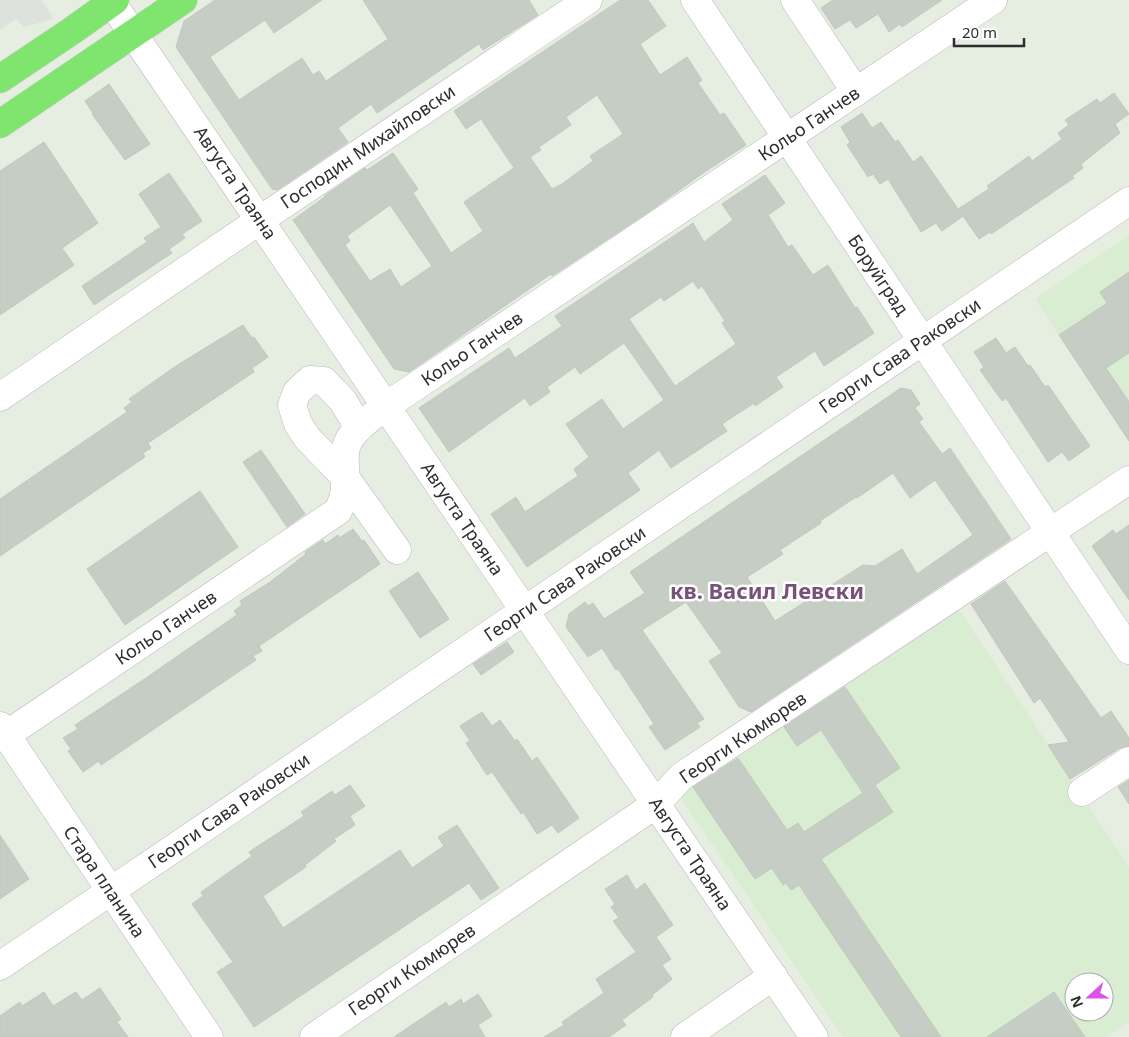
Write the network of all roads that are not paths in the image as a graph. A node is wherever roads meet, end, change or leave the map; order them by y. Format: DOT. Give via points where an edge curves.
graph roads {
  1 [pos="183,0"];
  2 [pos="588,0"];
  3 [pos="694,0"];
  4 [pos="795,0"];
  5 [pos="993,0"];
  6 [pos="112,1"];
  7 [pos="134,34"];
  8 [pos="0,78"];
  9 [pos="856,92"];
  10 [pos="0,124"];
  11 [pos="787,139"];
  12 [pos="1129,201"];
  13 [pos="260,220"];
  14 [pos="923,341"];
  15 [pos="0,397"];
  16 [pos="386,406"];
  17 [pos="359,428"];
  18 [pos="345,476"];
  19 [pos="1129,480"];
  20 [pos="1051,533"];
  21 [pos="397,550"];
  22 [pos="525,610"];
  23 [pos="1129,650"];
  24 [pos="3,731"];
  25 [pos="1129,761"];
  26 [pos="1082,792"];
  27 [pos="656,804"];
  28 [pos="110,892"];
  29 [pos="0,966"];
  30 [pos="773,976"];
  31 [pos="209,1037"];
  32 [pos="314,1037"];
  33 [pos="685,1037"];
  34 [pos="814,1037"];
  1 -- 7 [label="main road"];
  2 -- 13 [label="street, Господин Михайловски"];
  3 -- 11 [label="street, Боруйград"];
  4 -- 9 [label="street"];
  5 -- 9 [label="street, Кольо Ганчев"];
  6 -- 7 [label="street, Августа Траяна"];
  6 -- 8 [label="main road"];
  7 -- 10 [label="main road"];
  7 -- 13 [label="street, Августа Траяна"];
  9 -- 11 [label="street, Кольо Ганчев"];
  11 -- 14 [label="street, Боруйград"];
  11 -- 16 [label="street, Кольо Ганчев"];
  12 -- 14 [label="street, Георги Сава Раковски"];
  13 -- 15 [label="street, Господин Михайловски"];
  13 -- 16 [label="street, Августа Траяна"];
  14 -- 20 [label="street, Боруйград"];
  14 -- 22 [label="street, Георги Сава Раковски"];
  16 -- 17 [label="street, Кольо Ганчев"];
  16 -- 22 [label="street, Августа Траяна"];
  17 -- 18 [label="street, Кольо Ганчев" via="344,452"];
  17 -- 18 [label="street" via="324,380 310,380 297,392 292,406 298,424 308,439"];
  18 -- 21 [label="street"];
  18 -- 24 [label="street, Кольо Ганчев" via="343,500 338,512"];
  19 -- 20 [label="street, Георги Кюмюрев"];
  20 -- 23 [label="street, Боруйград"];
  20 -- 27 [label="street, Георги Кюмюрев" via="682,776"];
  22 -- 27 [label="street, Августа Траяна"];
  22 -- 28 [label="street, Георги Сава Раковски"];
  24 -- 28 [label="street, Стара планина"];
  25 -- 26 [label="street"];
  27 -- 30 [label="street, Августа Траяна"];
  27 -- 32 [label="street, Георги Кюмюрев"];
  28 -- 29 [label="street, Георги Сава Раковски"];
  28 -- 31 [label="street, Стара планина"];
  30 -- 33 [label="street"];
  30 -- 34 [label="street, Августа Траяна"];
}
